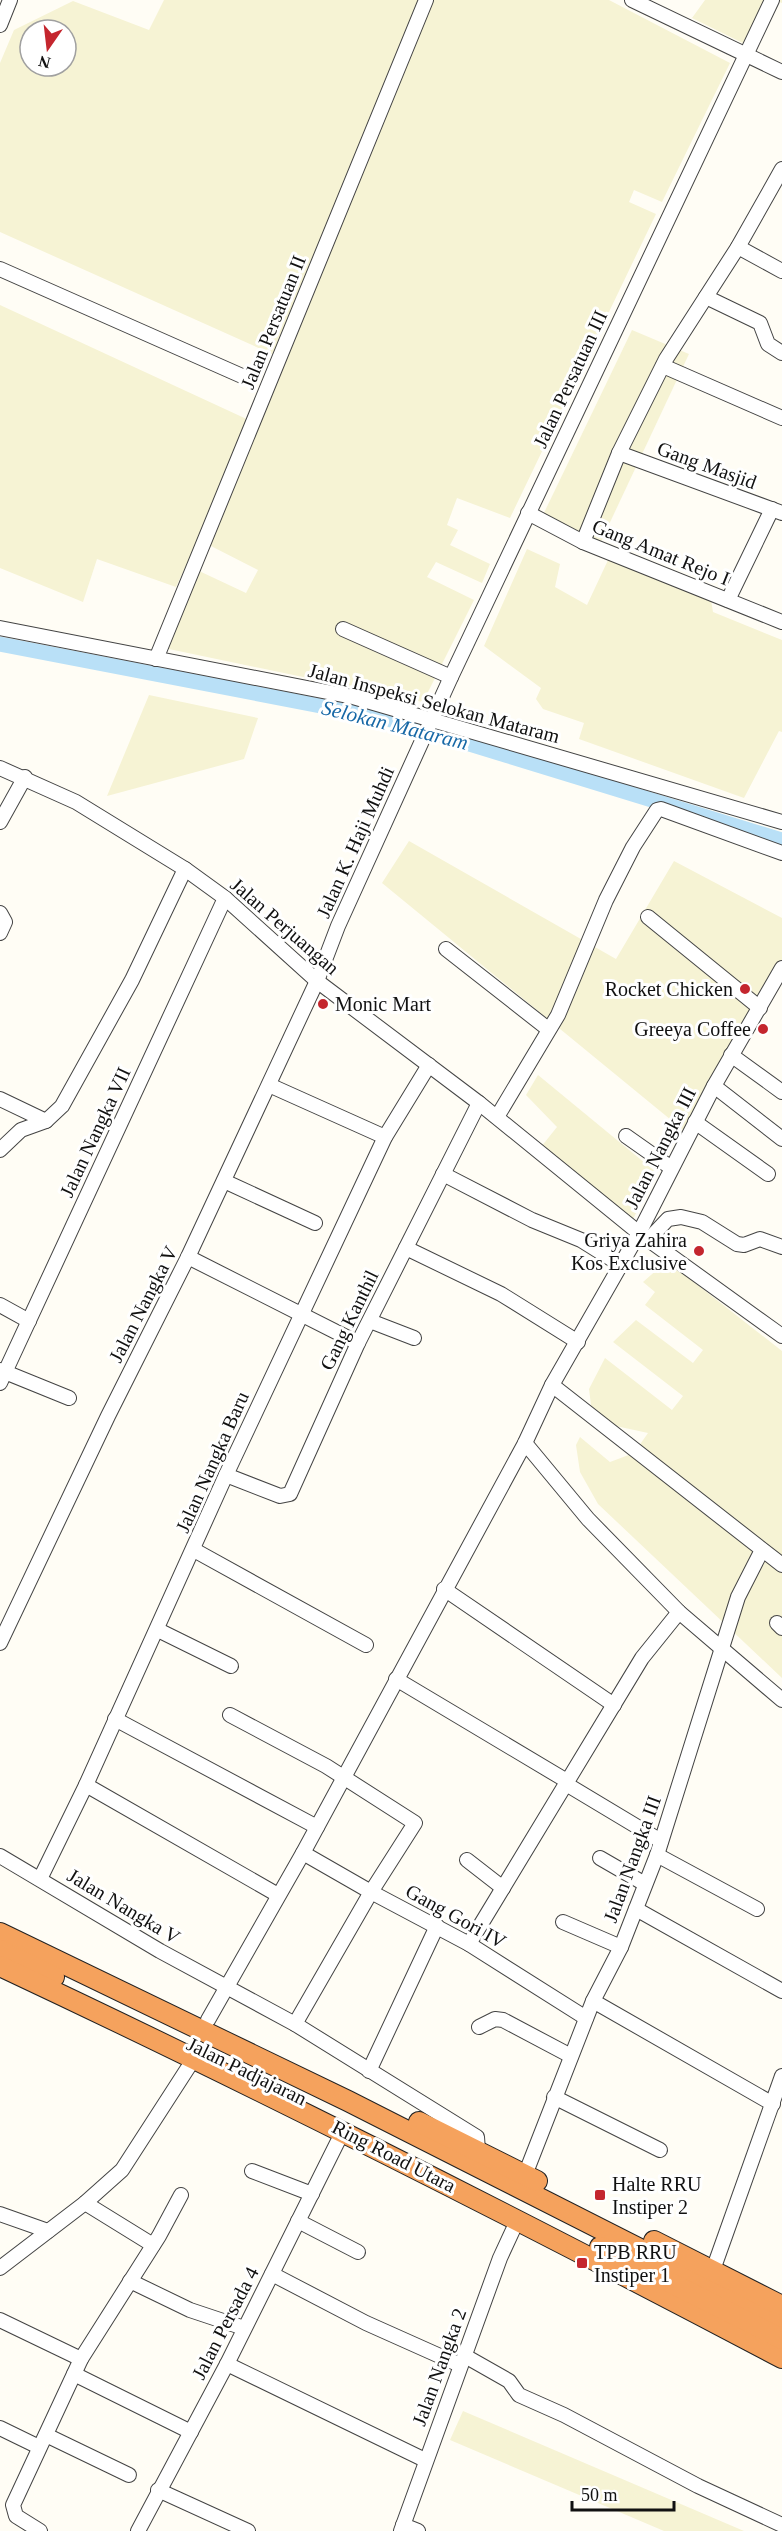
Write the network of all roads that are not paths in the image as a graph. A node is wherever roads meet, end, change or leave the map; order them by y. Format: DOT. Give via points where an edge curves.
graph roads {
  1 [pos="10,0"];
  2 [pos="632,0"];
  3 [pos="772,0"];
  4 [pos="422,1"];
  5 [pos="782,5"];
  6 [pos="0,25"];
  7 [pos="744,55"];
  8 [pos="782,72"];
  9 [pos="782,169"];
  10 [pos="778,185"];
  11 [pos="738,247"];
  12 [pos="0,269"];
  13 [pos="782,271"];
  14 [pos="706,297"];
  15 [pos="782,352"];
  16 [pos="663,366"];
  17 [pos="242,376"];
  18 [pos="782,418"];
  19 [pos="619,453"];
  20 [pos="777,511"];
  21 [pos="528,513"];
  22 [pos="583,542"];
  23 [pos="728,600"];
  24 [pos="782,622"];
  25 [pos="0,628"];
  26 [pos="343,629"];
  27 [pos="156,659"];
  28 [pos="451,677"];
  29 [pos="428,728"];
  30 [pos="0,768"];
  31 [pos="25,777"];
  32 [pos="0,822"];
  33 [pos="782,822"];
  34 [pos="782,853"];
  35 [pos="185,869"];
  36 [pos="225,898"];
  37 [pos="0,913"];
  38 [pos="648,917"];
  39 [pos="0,933"];
  40 [pos="446,949"];
  41 [pos="782,968"];
  42 [pos="317,981"];
  43 [pos="760,1008"];
  44 [pos="548,1029"];
  45 [pos="731,1055"];
  46 [pos="429,1065"];
  47 [pos="268,1085"];
  48 [pos="714,1086"];
  49 [pos="782,1092"];
  50 [pos="0,1099"];
  51 [pos="479,1103"];
  52 [pos="497,1117"];
  53 [pos="46,1121"];
  54 [pos="695,1122"];
  55 [pos="626,1136"];
  56 [pos="385,1137"];
  57 [pos="782,1139"];
  58 [pos="0,1150"];
  59 [pos="670,1167"];
  60 [pos="443,1174"];
  61 [pos="768,1174"];
  62 [pos="224,1181"];
  63 [pos="315,1223"];
  64 [pos="644,1236"];
  65 [pos="782,1247"];
  66 [pos="406,1248"];
  67 [pos="188,1257"];
  68 [pos="621,1265"];
  69 [pos="0,1305"];
  70 [pos="302,1313"];
  71 [pos="29,1321"];
  72 [pos="370,1321"];
  73 [pos="780,1330"];
  74 [pos="414,1338"];
  75 [pos="578,1342"];
  76 [pos="358,1343"];
  77 [pos="2,1376"];
  78 [pos="552,1385"];
  79 [pos="69,1398"];
  80 [pos="525,1443"];
  81 [pos="226,1475"];
  82 [pos="194,1550"];
  83 [pos="762,1550"];
  84 [pos="782,1565"];
  85 [pos="444,1589"];
  86 [pos="679,1612"];
  87 [pos="158,1629"];
  88 [pos="0,1642"];
  89 [pos="366,1645"];
  90 [pos="724,1649"];
  91 [pos="231,1666"];
  92 [pos="396,1679"];
  93 [pos="782,1700"];
  94 [pos="614,1705"];
  95 [pos="230,1715"];
  96 [pos="115,1719"];
  97 [pos="344,1776"];
  98 [pos="566,1783"];
  99 [pos="86,1785"];
  100 [pos="317,1827"];
  101 [pos="662,1841"];
  102 [pos="303,1853"];
  103 [pos="657,1855"];
  104 [pos="0,1856"];
  105 [pos="600,1858"];
  106 [pos="467,1860"];
  107 [pos="40,1879"];
  108 [pos="645,1884"];
  109 [pos="503,1888"];
  110 [pos="371,1892"];
  111 [pos="278,1895"];
  112 [pos="636,1909"];
  113 [pos="757,1909"];
  114 [pos="0,1921"];
  115 [pos="563,1922"];
  116 [pos="437,1926"];
  117 [pos="0,1933"];
  118 [pos="470,1944"];
  119 [pos="621,1947"];
  120 [pos="0,1950"];
  121 [pos="66,1960"];
  122 [pos="0,1966"];
  123 [pos="228,1989"];
  124 [pos="782,1991"];
  125 [pos="593,2001"];
  126 [pos="586,2018"];
  127 [pos="208,2020"];
  128 [pos="295,2024"];
  129 [pos="479,2027"];
  130 [pos="571,2056"];
  131 [pos="195,2057"];
  132 [pos="369,2071"];
  133 [pos="782,2076"];
  134 [pos="554,2097"];
  135 [pos="773,2104"];
  136 [pos="344,2116"];
  137 [pos="373,2123"];
  138 [pos="478,2150"];
  139 [pos="660,2150"];
  140 [pos="252,2171"];
  141 [pos="525,2175"];
  142 [pos="181,2194"];
  143 [pos="312,2194"];
  144 [pos="85,2203"];
  145 [pos="0,2214"];
  146 [pos="518,2219"];
  147 [pos="298,2222"];
  148 [pos="48,2231"];
  149 [pos="619,2231"];
  150 [pos="153,2246"];
  151 [pos="358,2252"];
  152 [pos="0,2268"];
  153 [pos="713,2270"];
  154 [pos="272,2274"];
  155 [pos="130,2281"];
  156 [pos="782,2306"];
  157 [pos="0,2320"];
  158 [pos="782,2321"];
  159 [pos="244,2328"];
  160 [pos="782,2339"];
  161 [pos="782,2358"];
  162 [pos="81,2359"];
  163 [pos="462,2361"];
  164 [pos="227,2364"];
  165 [pos="74,2374"];
  166 [pos="0,2428"];
  167 [pos="191,2432"];
  168 [pos="42,2441"];
  169 [pos="425,2460"];
  170 [pos="129,2475"];
  171 [pos="158,2490"];
  172 [pos="782,2525"];
  173 [pos="402,2528"];
  174 [pos="40,2531"];
  175 [pos="138,2531"];
  176 [pos="248,2531"];
  177 [pos="418,2531"];
  1 -- 6 [label="street"];
  2 -- 7 [label="street"];
  3 -- 5 [label="street"];
  3 -- 7 [label="street, Jalan Persatuan III"];
  4 -- 27 [label="street, Jalan Persatuan II"];
  7 -- 8 [label="street"];
  7 -- 21 [label="street, Jalan Persatuan III"];
  9 -- 10 [label="street"];
  10 -- 11 [label="street"];
  11 -- 13 [label="street"];
  11 -- 14 [label="street"];
  12 -- 17 [label="street"];
  14 -- 15 [label="street" via="760,323 768,344"];
  14 -- 16 [label="street"];
  16 -- 18 [label="street"];
  16 -- 19 [label="street"];
  19 -- 20 [label="street, Gang Masjid"];
  19 -- 22 [label="street"];
  20 -- 23 [label="street"];
  21 -- 22 [label="street, Gang Amat Rejo I"];
  21 -- 28 [label="street, Jalan Persatuan III"];
  22 -- 23 [label="street, Gang Amat Rejo I"];
  23 -- 24 [label="street, Gang Amat Rejo I"];
  25 -- 27 [label="street, Jalan Inspeksi Selokan Mataram"];
  26 -- 28 [label="street"];
  27 -- 29 [label="street, Jalan Inspeksi Selokan Mataram" via="353,697"];
  28 -- 29 [label="street, Jalan Persatuan III"];
  29 -- 33 [label="street, Jalan Inspeksi Selokan Mataram"];
  29 -- 42 [label="street, Jalan K. Haji Muhdi"];
  30 -- 31 [label="street, Jalan Perjuangan"];
  31 -- 32 [label="street"];
  31 -- 35 [label="street, Jalan Perjuangan" via="76,802"];
  34 -- 44 [label="street" via="658,808 627,858 590,935 563,1006"];
  35 -- 36 [label="street, Jalan Perjuangan"];
  35 -- 53 [label="street" via="132,980 62,1106"];
  36 -- 42 [label="street, Jalan Perjuangan"];
  36 -- 71 [label="street, Jalan Nangka VII"];
  37 -- 39 [label="street" via="5,918"];
  38 -- 43 [label="street"];
  40 -- 44 [label="street"];
  41 -- 43 [label="street, Jalan Nangka III"];
  42 -- 46 [label="street, Jalan Perjuangan"];
  42 -- 47 [label="street, Jalan Nangka V"];
  43 -- 45 [label="street, Jalan Nangka III"];
  44 -- 52 [label="street"];
  45 -- 48 [label="street, Jalan Nangka III"];
  45 -- 49 [label="street"];
  46 -- 51 [label="street, Jalan Perjuangan"];
  46 -- 56 [label="street, Jalan Nangka Baru"];
  47 -- 56 [label="street"];
  47 -- 62 [label="street, Jalan Nangka V"];
  48 -- 54 [label="street, Jalan Nangka III"];
  48 -- 57 [label="street"];
  50 -- 53 [label="street"];
  51 -- 52 [label="street, Jalan Perjuangan"];
  51 -- 60 [label="street, Gang Kanthil"];
  52 -- 64 [label="street, Jalan Perjuangan"];
  53 -- 58 [label="street" via="21,1130"];
  54 -- 59 [label="street, Jalan Nangka III"];
  54 -- 61 [label="street"];
  55 -- 59 [label="street"];
  56 -- 70 [label="street, Jalan Nangka Baru"];
  59 -- 64 [label="street, Jalan Nangka III"];
  60 -- 66 [label="street, Gang Kanthil"];
  60 -- 68 [label="street" via="532,1220 581,1240"];
  62 -- 63 [label="street"];
  62 -- 67 [label="street, Jalan Nangka V"];
  64 -- 65 [label="street" via="669,1219 681,1216 702,1222 737,1244 760,1239"];
  64 -- 68 [label="street, Jalan Nangka III"];
  64 -- 73 [label="street, Jalan Perjuangan"];
  66 -- 72 [label="street, Gang Kanthil"];
  66 -- 75 [label="street" via="501,1294"];
  67 -- 70 [label="street"];
  67 -- 88 [label="street, Jalan Nangka V"];
  68 -- 75 [label="street, Jalan Nangka III"];
  69 -- 71 [label="street"];
  70 -- 76 [label="street"];
  70 -- 81 [label="street, Jalan Nangka Baru"];
  71 -- 77 [label="street, Jalan Nangka VII"];
  72 -- 74 [label="street"];
  72 -- 76 [label="street, Gang Kanthil"];
  75 -- 78 [label="street, Jalan Nangka III"];
  76 -- 81 [label="street, Gang Kanthil" via="290,1494 280,1496"];
  77 -- 79 [label="street"];
  78 -- 80 [label="street, Jalan Nangka III"];
  78 -- 83 [label="street"];
  80 -- 85 [label="street, Jalan Nangka III"];
  80 -- 86 [label="street" via="588,1519"];
  81 -- 82 [label="street, Jalan Nangka Baru"];
  82 -- 87 [label="street, Jalan Nangka Baru"];
  82 -- 89 [label="street"];
  83 -- 84 [label="street"];
  83 -- 90 [label="street, Jalan Nangka III" via="738,1597"];
  85 -- 92 [label="street, Jalan Nangka III"];
  85 -- 94 [label="street"];
  86 -- 90 [label="street"];
  86 -- 94 [label="street" via="642,1659"];
  87 -- 91 [label="street"];
  87 -- 96 [label="street, Jalan Nangka Baru"];
  90 -- 93 [label="street"];
  90 -- 101 [label="street, Jalan Nangka III"];
  92 -- 97 [label="street, Jalan Nangka III"];
  92 -- 98 [label="street"];
  94 -- 98 [label="street"];
  95 -- 97 [label="street"];
  96 -- 99 [label="street, Jalan Nangka Baru"];
  96 -- 100 [label="street"];
  97 -- 100 [label="street, Jalan Nangka III"];
  97 -- 110 [label="street" via="415,1823"];
  98 -- 101 [label="street"];
  98 -- 109 [label="street"];
  99 -- 107 [label="street, Jalan Nangka Baru"];
  99 -- 111 [label="street"];
  100 -- 102 [label="street, Jalan Nangka III"];
  101 -- 103 [label="street, Jalan Nangka III"];
  102 -- 110 [label="street, Gang Gori IV"];
  102 -- 111 [label="street, Jalan Nangka III"];
  103 -- 108 [label="street, Jalan Nangka III"];
  103 -- 113 [label="street"];
  104 -- 107 [label="street, Jalan Nangka V"];
  105 -- 108 [label="street"];
  106 -- 109 [label="street"];
  107 -- 123 [label="street, Jalan Nangka V"];
  108 -- 112 [label="street, Jalan Nangka III"];
  109 -- 118 [label="street"];
  110 -- 116 [label="street, Gang Gori IV"];
  110 -- 128 [label="street"];
  111 -- 123 [label="street, Jalan Nangka III"];
  112 -- 119 [label="street, Jalan Nangka III"];
  112 -- 124 [label="street"];
  114 -- 121 [label="highway, Ring Road Utara"];
  115 -- 119 [label="street"];
  116 -- 118 [label="street, Gang Gori IV"];
  116 -- 132 [label="street"];
  117 -- 121 [label="highway, Jalan Padjajaran"];
  118 -- 126 [label="street, Gang Gori IV"];
  119 -- 125 [label="street, Jalan Nangka III"];
  120 -- 136 [label="highway, Jalan Padjajaran"];
  121 -- 127 [label="highway, Ring Road Utara"];
  121 -- 136 [label="highway, Jalan Padjajaran"];
  122 -- 131 [label="highway, Ring Road Utara"];
  123 -- 127 [label="street, Jalan Nangka III"];
  123 -- 128 [label="street, Jalan Nangka V"];
  125 -- 126 [label="street, Jalan Nangka III"];
  125 -- 135 [label="street"];
  126 -- 130 [label="street, Jalan Nangka III"];
  127 -- 138 [label="highway, Ring Road Utara"];
  128 -- 132 [label="street, Jalan Nangka V"];
  129 -- 130 [label="street" via="495,2019 503,2020"];
  130 -- 134 [label="street, Jalan Nangka III"];
  131 -- 136 [label="highway, Ring Road Utara"];
  131 -- 144 [label="street" via="136,2151"];
  132 -- 138 [label="street, Jalan Nangka V" via="477,2137"];
  133 -- 135 [label="street"];
  134 -- 139 [label="street"];
  134 -- 141 [label="street, Jalan Nangka III"];
  135 -- 153 [label="street"];
  136 -- 137 [label="highway, Jalan Padjajaran"];
  136 -- 143 [label="street, Jalan Persada 4"];
  136 -- 146 [label="highway, Ring Road Utara"];
  137 -- 149 [label="highway, Jalan Padjajaran"];
  137 -- 160 [label="highway, Jalan Padjajaran"];
  138 -- 141 [label="highway, Ring Road Utara"];
  140 -- 143 [label="street"];
  141 -- 149 [label="highway, Ring Road Utara"];
  142 -- 150 [label="street"];
  143 -- 147 [label="street, Jalan Persada 4"];
  144 -- 148 [label="street"];
  144 -- 150 [label="street"];
  145 -- 148 [label="street"];
  146 -- 161 [label="highway, Ring Road Utara"];
  146 -- 163 [label="street, Jalan Nangka 2"];
  147 -- 151 [label="street"];
  147 -- 154 [label="street, Jalan Persada 4"];
  148 -- 152 [label="street"];
  149 -- 153 [label="highway, Ring Road Utara"];
  149 -- 158 [label="highway, Jalan Padjajaran"];
  150 -- 155 [label="street"];
  153 -- 156 [label="highway, Ring Road Utara"];
  154 -- 159 [label="street, Jalan Persada 4"];
  154 -- 163 [label="street" via="366,2323"];
  155 -- 159 [label="street" via="190,2310"];
  155 -- 162 [label="street"];
  157 -- 162 [label="street"];
  159 -- 164 [label="street, Jalan Persada 4"];
  162 -- 165 [label="street"];
  163 -- 169 [label="street, Jalan Nangka 2"];
  163 -- 172 [label="street" via="509,2381 519,2395"];
  164 -- 167 [label="street, Jalan Persada 4"];
  164 -- 169 [label="street"];
  165 -- 167 [label="street"];
  165 -- 168 [label="street"];
  166 -- 168 [label="street"];
  167 -- 171 [label="street, Jalan Persada 4"];
  168 -- 170 [label="street"];
  168 -- 174 [label="street" via="12,2508 16,2516"];
  169 -- 173 [label="street, Jalan Nangka 2"];
  171 -- 175 [label="street, Jalan Persada 4"];
  171 -- 176 [label="street"];
  173 -- 177 [label="street"];
}
